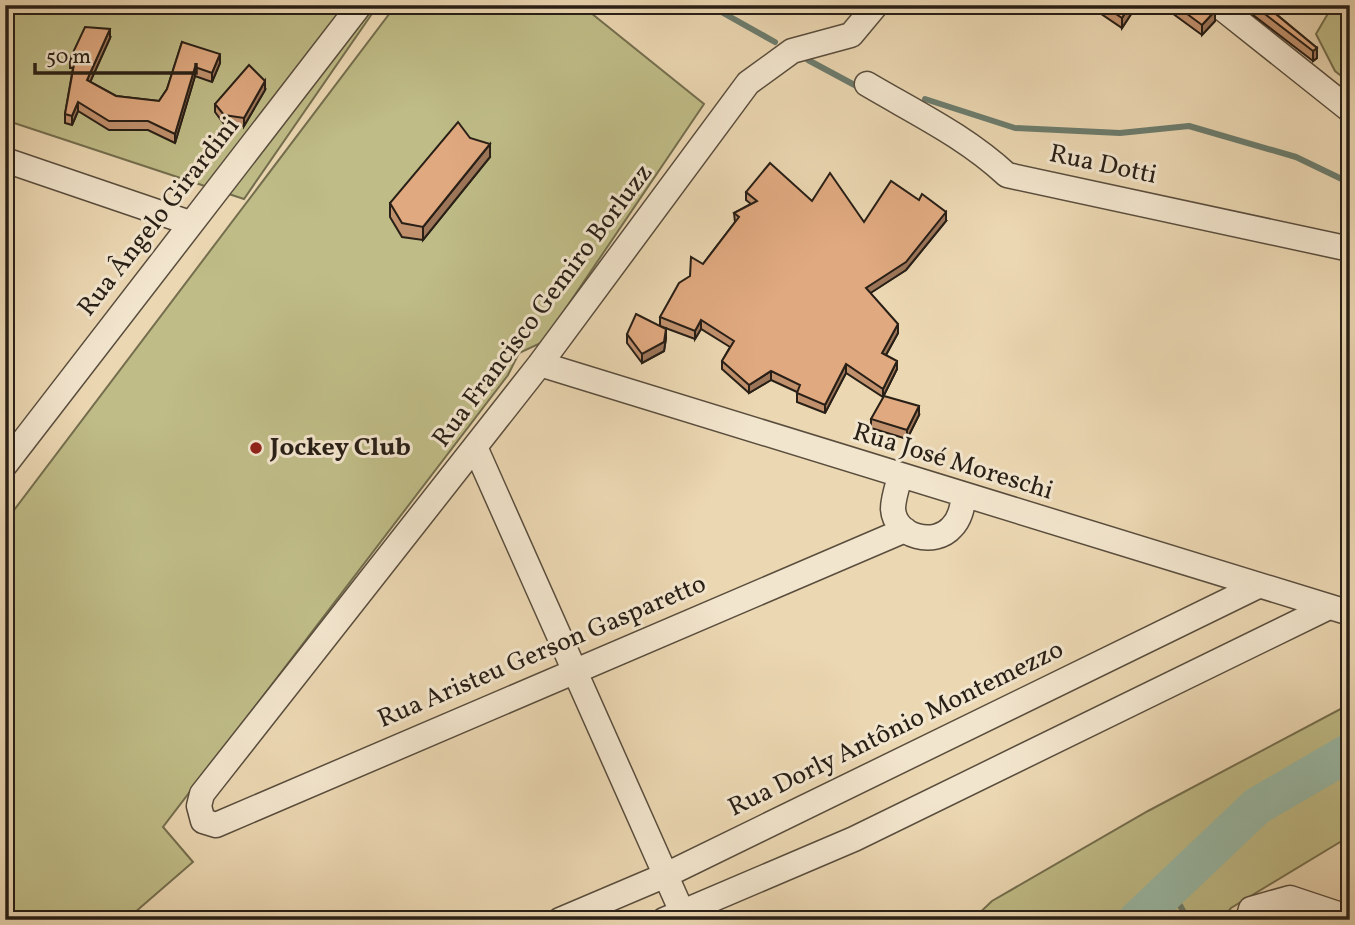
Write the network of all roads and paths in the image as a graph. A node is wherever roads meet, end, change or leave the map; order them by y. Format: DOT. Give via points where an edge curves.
graph roads {
  1 [pos="360,5"];
  2 [pos="876,5"];
  3 [pos="1218,5"];
  4 [pos="867,84"];
  5 [pos="1350,110"];
  6 [pos="5,160"];
  7 [pos="190,223"];
  8 [pos="1350,249"];
  9 [pos="540,364"];
  10 [pos="475,447"];
  11 [pos="5,465"];
  12 [pos="900,477"];
  13 [pos="964,497"];
  14 [pos="905,530"];
  15 [pos="1256,587"];
  16 [pos="1339,610"];
  17 [pos="574,670"];
  18 [pos="204,821"];
  19 [pos="666,875"];
  20 [pos="1250,914"];
  21 [pos="673,916"];
  22 [pos="1350,918"];
  23 [pos="560,920"];
  1 -- 7 [label="street, Rua Ângelo Girardini"];
  2 -- 9 [label="street, Rua Francisco Gemiro Borluzz" via="851,35 792,51 748,83"];
  3 -- 5 [label="street"];
  4 -- 8 [label="street, Rua Dotti" via="979,149 1007,175"];
  6 -- 7 [label="street"];
  7 -- 11 [label="street, Rua Ângelo Girardini"];
  9 -- 10 [label="street, Rua Francisco Gemiro Borluzz"];
  9 -- 12 [label="street, Rua José Moreschi"];
  10 -- 17 [label="street"];
  10 -- 18 [label="street, Rua Francisco Gemiro Borluzz" via="202,794 199,806"];
  12 -- 13 [label="street, Rua José Moreschi"];
  12 -- 14 [label="street" via="893,509"];
  13 -- 14 [label="street" via="959,517 944,534 922,537"];
  13 -- 15 [label="street, Rua José Moreschi"];
  14 -- 17 [label="street, Rua Aristeu Gerson Gasparetto"];
  15 -- 16 [label="street, Rua José Moreschi"];
  15 -- 19 [label="street, Rua Dorly Antônio Montemezzo"];
  16 -- 21 [label="street" via="854,839"];
  17 -- 18 [label="street, Rua Aristeu Gerson Gasparetto" via="216,825"];
  17 -- 19 [label="street"];
  19 -- 21 [label="street"];
  19 -- 23 [label="street, Rua Dorly Antônio Montemezzo"];
  20 -- 22 [label="street" via="1290,898"];
}
